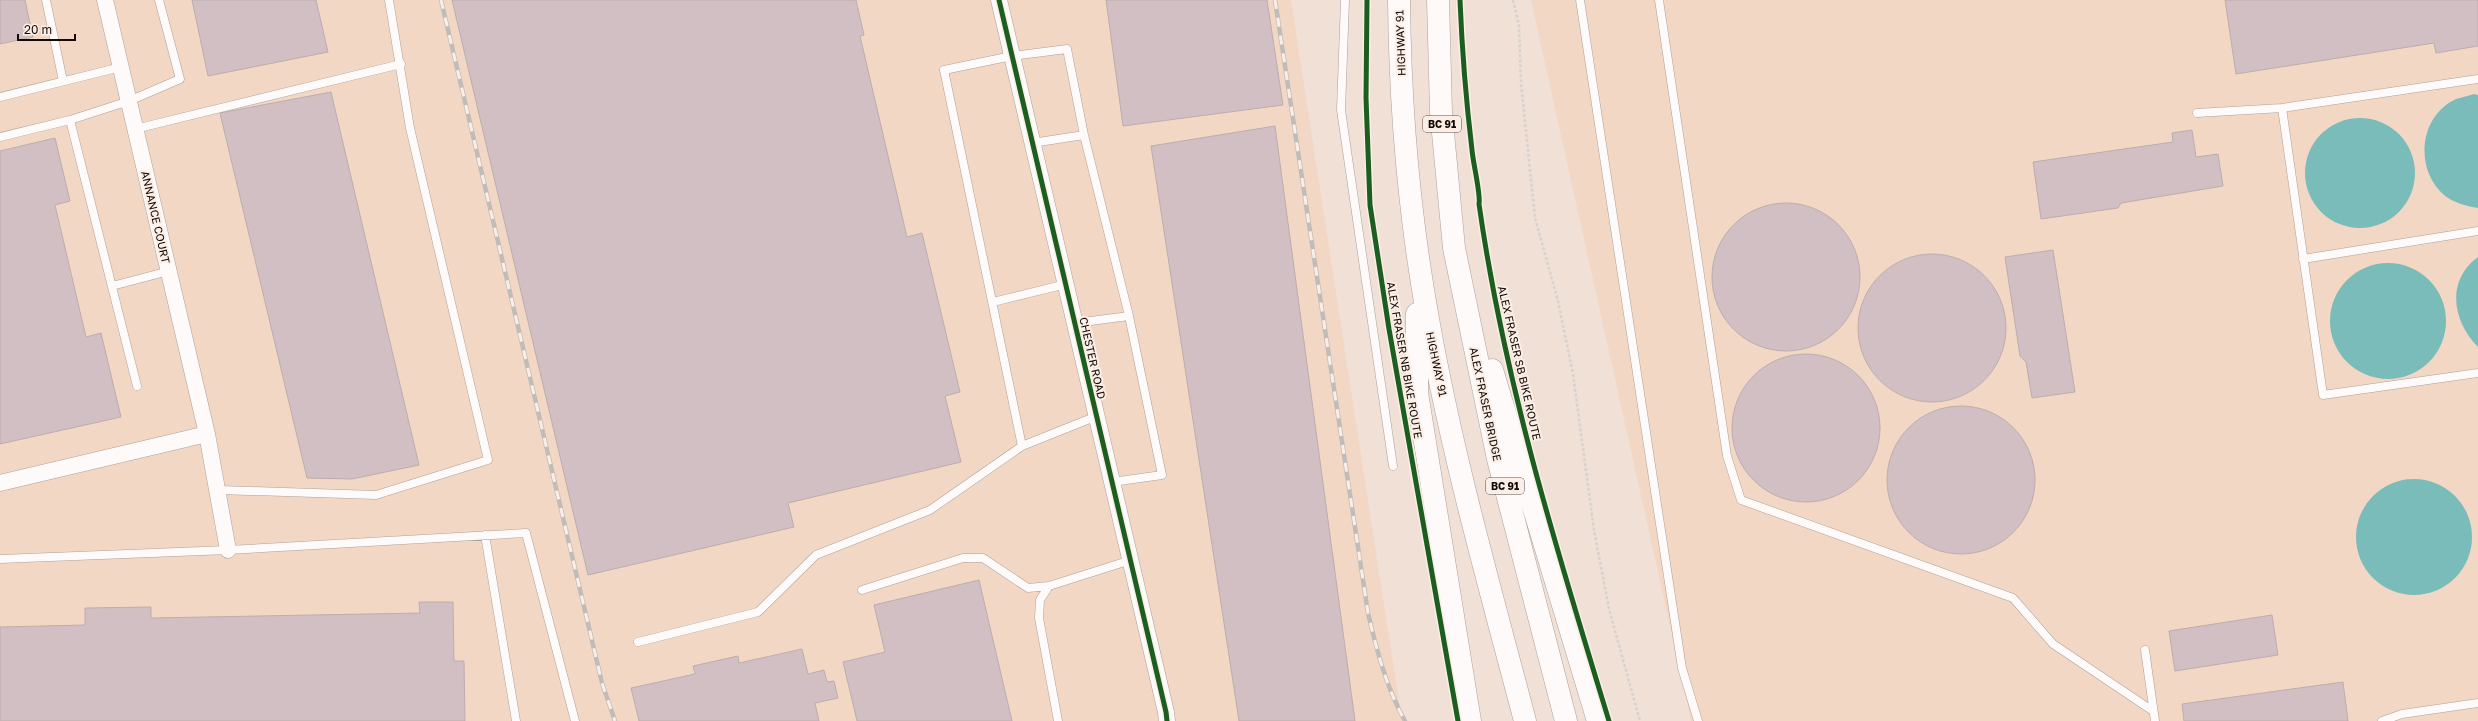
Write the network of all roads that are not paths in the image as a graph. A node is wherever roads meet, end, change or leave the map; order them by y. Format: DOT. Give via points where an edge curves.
graph roads {
  1 [pos="46,0"];
  2 [pos="105,0"];
  3 [pos="159,0"];
  4 [pos="389,0"];
  5 [pos="999,0"];
  6 [pos="1345,0"];
  7 [pos="1399,0"];
  8 [pos="1438,0"];
  9 [pos="1580,0"];
  10 [pos="1659,0"];
  11 [pos="1012,56"];
  12 [pos="401,64"];
  13 [pos="121,66"];
  14 [pos="2478,79"];
  15 [pos="63,81"];
  16 [pos="0,97"];
  17 [pos="129,101"];
  18 [pos="2282,108"];
  19 [pos="2197,113"];
  20 [pos="70,120"];
  21 [pos="135,130"];
  22 [pos="1084,135"];
  23 [pos="0,137"];
  24 [pos="1032,143"];
  25 [pos="2478,231"];
  26 [pos="1454,248"];
  27 [pos="1417,253"];
  28 [pos="2303,259"];
  29 [pos="168,271"];
  30 [pos="1066,284"];
  31 [pos="112,286"];
  32 [pos="993,302"];
  33 [pos="1129,316"];
  34 [pos="1075,323"];
  35 [pos="2478,373"];
  36 [pos="137,386"];
  37 [pos="1096,416"];
  38 [pos="207,434"];
  39 [pos="1022,446"];
  40 [pos="1393,466"];
  41 [pos="1112,482"];
  42 [pos="0,483"];
  43 [pos="219,490"];
  44 [pos="485,535"];
  45 [pos="228,550"];
  46 [pos="0,560"];
  47 [pos="1131,560"];
  48 [pos="1049,586"];
  49 [pos="862,590"];
  50 [pos="638,642"];
  51 [pos="2145,650"];
  52 [pos="2478,703"];
  53 [pos="2153,711"];
  54 [pos="516,721"];
  55 [pos="575,721"];
  56 [pos="1058,721"];
  57 [pos="1167,721"];
  58 [pos="1470,721"];
  59 [pos="1525,721"];
  60 [pos="1566,721"];
  61 [pos="1598,721"];
  62 [pos="1698,721"];
  63 [pos="2155,721"];
  64 [pos="2382,721"];
  1 -- 15 [label="lane"];
  2 -- 13 [label="street, ANNANCE COURT"];
  3 -- 17 [label="lane" via="180,79"];
  4 -- 12 [label="lane"];
  5 -- 11 [label="street, CHESTER ROAD"];
  6 -- 40 [label="lane" via="1341,110"];
  7 -- 27 [label="highway, HIGHWAY 91" via="1403,114"];
  8 -- 26 [label="highway, BC 91" via="1441,112"];
  9 -- 62 [label="lane" via="1682,668"];
  10 -- 53 [label="lane" via="1727,456 1741,500 2013,598 2052,644"];
  11 -- 22 [label="lane" via="1067,49"];
  11 -- 24 [label="street, CHESTER ROAD"];
  11 -- 32 [label="lane" via="944,70"];
  12 -- 21 [label="lane"];
  12 -- 43 [label="lane" via="410,128 488,460 376,495"];
  13 -- 15 [label="lane"];
  13 -- 17 [label="street, ANNANCE COURT"];
  14 -- 18 [label="lane"];
  15 -- 16 [label="lane"];
  17 -- 20 [label="lane"];
  17 -- 21 [label="street, ANNANCE COURT"];
  18 -- 19 [label="lane"];
  18 -- 28 [label="lane"];
  20 -- 23 [label="lane"];
  20 -- 31 [label="lane"];
  21 -- 29 [label="street, ANNANCE COURT"];
  22 -- 24 [label="lane"];
  22 -- 33 [label="lane"];
  24 -- 30 [label="street, CHESTER ROAD"];
  25 -- 28 [label="lane"];
  26 -- 60 [label="highway, ALEX FRASER BRIDGE / BC 91" via="1498,459"];
  26 -- 61 [label="highway"];
  27 -- 58 [label="highway" via="1417,393"];
  27 -- 59 [label="highway, HIGHWAY 91" via="1428,320 1460,468"];
  28 -- 35 [label="lane" via="2323,394"];
  29 -- 31 [label="lane"];
  29 -- 38 [label="street, ANNANCE COURT"];
  30 -- 32 [label="lane"];
  30 -- 34 [label="street, CHESTER ROAD"];
  31 -- 36 [label="lane"];
  32 -- 39 [label="lane"];
  33 -- 34 [label="lane"];
  33 -- 41 [label="lane" via="1162,475"];
  34 -- 37 [label="street, CHESTER ROAD"];
  37 -- 39 [label="lane"];
  37 -- 41 [label="street, CHESTER ROAD"];
  38 -- 42 [label="street"];
  38 -- 43 [label="street, ANNANCE COURT"];
  39 -- 50 [label="lane" via="930,510 816,555 758,612"];
  41 -- 47 [label="street, CHESTER ROAD"];
  43 -- 45 [label="street, ANNANCE COURT"];
  44 -- 45 [label="lane"];
  44 -- 54 [label="lane"];
  44 -- 55 [label="lane" via="526,532"];
  45 -- 46 [label="lane"];
  47 -- 48 [label="lane"];
  47 -- 57 [label="street, CHESTER ROAD"];
  48 -- 49 [label="lane" via="1028,588 983,558 974,557 963,558"];
  48 -- 56 [label="lane" via="1040,600 1039,618"];
  51 -- 53 [label="lane"];
  52 -- 64 [label="lane" via="2402,714"];
  53 -- 63 [label="lane"];
}
